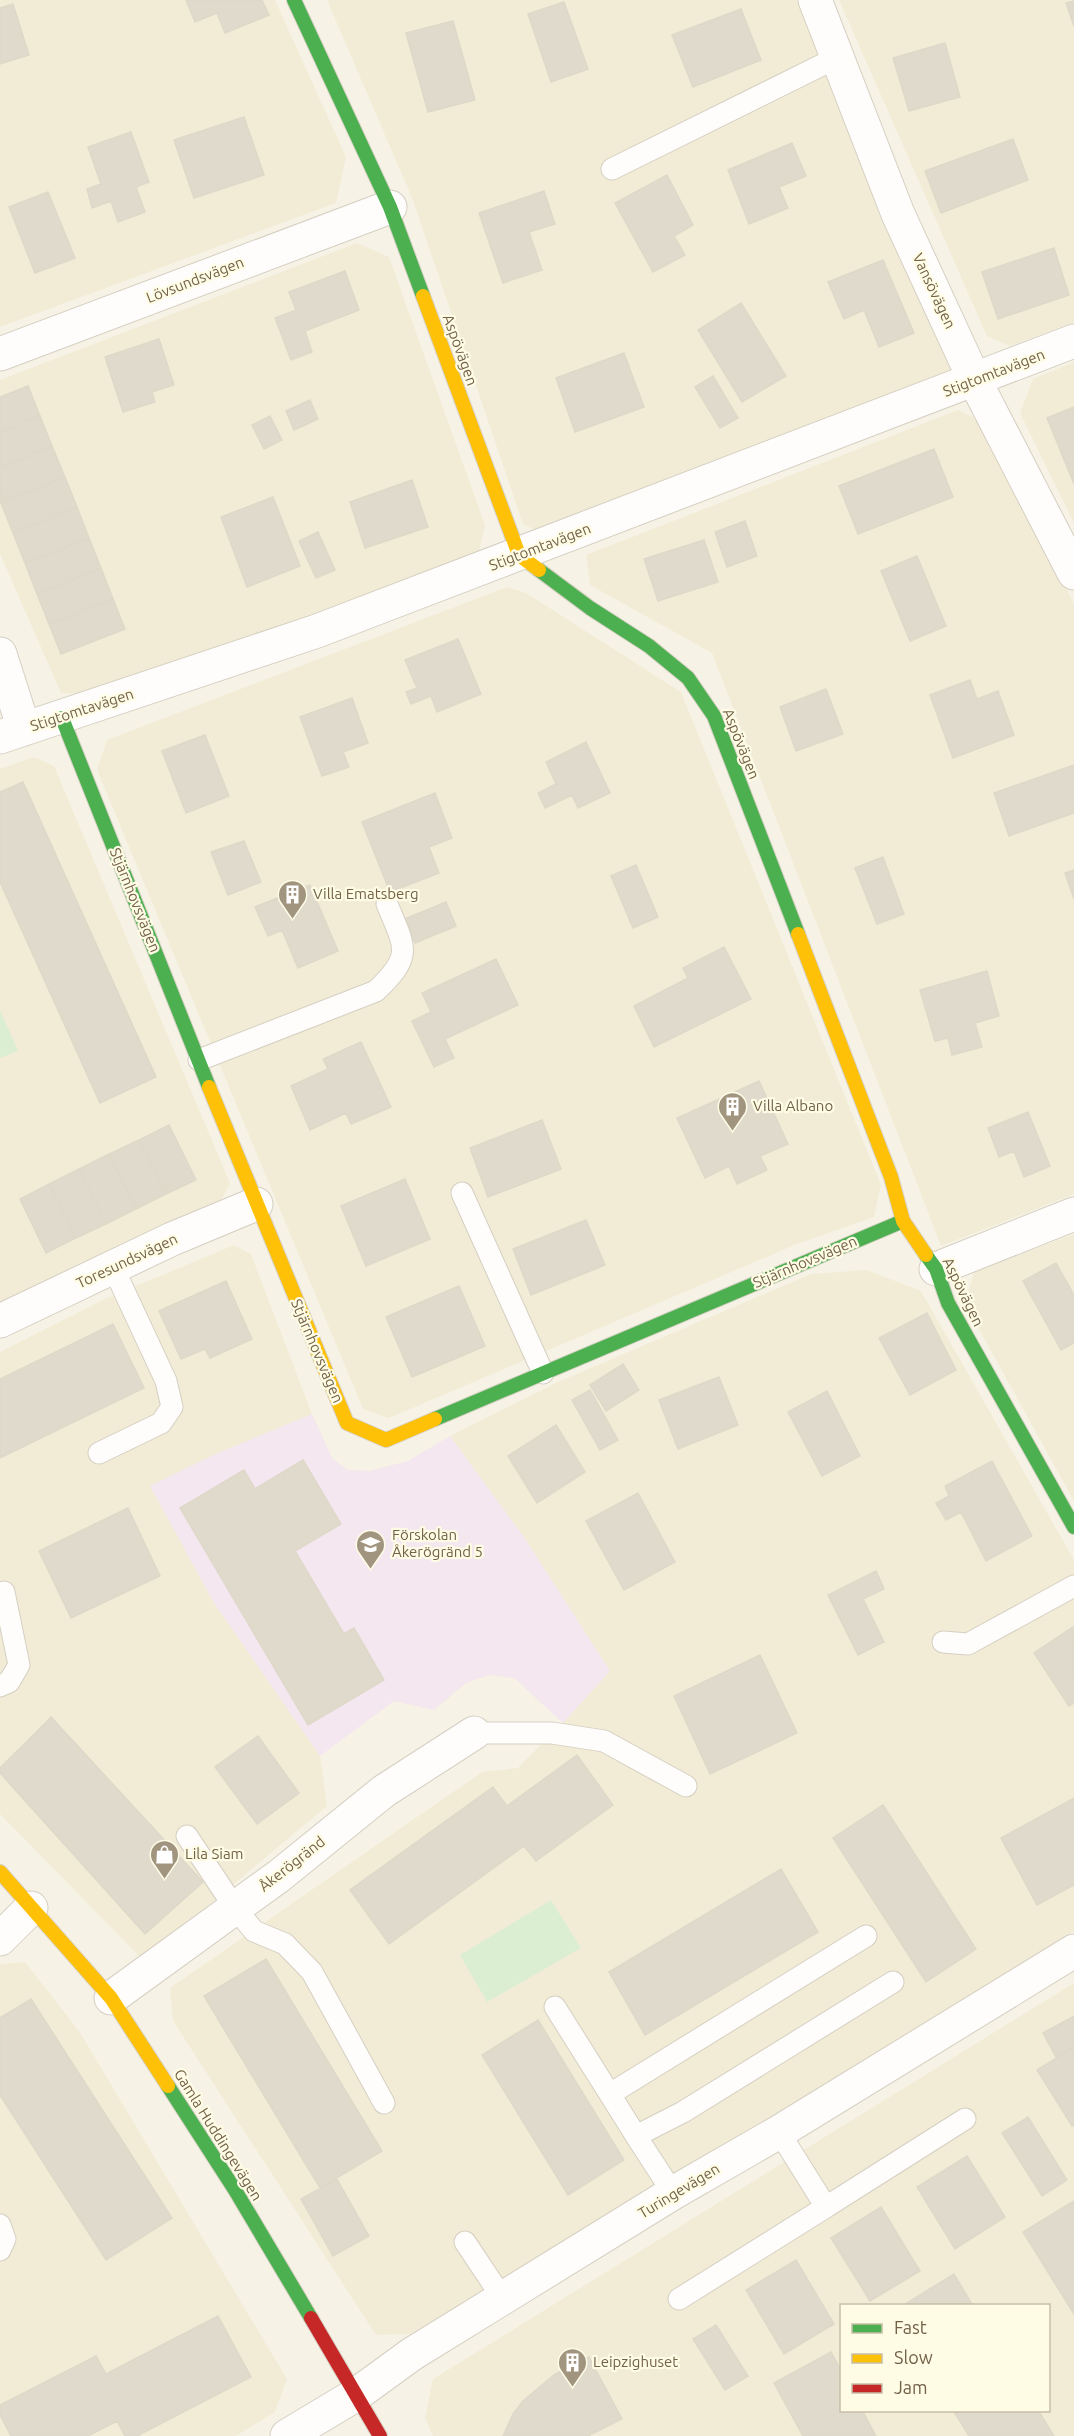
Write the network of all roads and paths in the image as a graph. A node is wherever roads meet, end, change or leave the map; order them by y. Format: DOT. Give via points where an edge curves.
graph roads {
  1 [pos="294,0"];
  2 [pos="815,0"];
  3 [pos="838,57"];
  4 [pos="612,169"];
  5 [pos="390,207"];
  6 [pos="1074,341"];
  7 [pos="0,354"];
  8 [pos="975,381"];
  9 [pos="519,555"];
  10 [pos="1074,573"];
  11 [pos="0,654"];
  12 [pos="62,718"];
  13 [pos="12,733"];
  14 [pos="387,904"];
  15 [pos="199,1060"];
  16 [pos="462,1193"];
  17 [pos="256,1204"];
  18 [pos="1074,1214"];
  19 [pos="903,1221"];
  20 [pos="113,1267"];
  21 [pos="936,1269"];
  22 [pos="0,1321"];
  23 [pos="543,1373"];
  24 [pos="99,1453"];
  25 [pos="1074,1527"];
  26 [pos="1074,1586"];
  27 [pos="4,1592"];
  28 [pos="944,1642"];
  29 [pos="0,1686"];
  30 [pos="474,1733"];
  31 [pos="686,1786"];
  32 [pos="187,1836"];
  33 [pos="0,1872"];
  34 [pos="31,1908"];
  35 [pos="235,1908"];
  36 [pos="866,1936"];
  37 [pos="0,1939"];
  38 [pos="1074,1951"];
  39 [pos="893,1982"];
  40 [pos="111,1998"];
  41 [pos="555,2007"];
  42 [pos="610,2094"];
  43 [pos="384,2103"];
  44 [pos="965,2119"];
  45 [pos="779,2132"];
  46 [pos="636,2136"];
  47 [pos="673,2193"];
  48 [pos="826,2207"];
  49 [pos="0,2225"];
  50 [pos="465,2242"];
  51 [pos="0,2250"];
  52 [pos="503,2299"];
  53 [pos="679,2299"];
  54 [pos="357,2394"];
  55 [pos="287,2436"];
  56 [pos="380,2436"];
  1 -- 5 [label="street, Aspövägen"];
  2 -- 3 [label="street, Vansövägen"];
  3 -- 4 [label="lane"];
  3 -- 8 [label="street, Vansövägen" via="898,214"];
  5 -- 7 [label="street, Lövsundsvägen"];
  5 -- 9 [label="street, Aspövägen"];
  6 -- 8 [label="street, Stigtomtavägen"];
  8 -- 9 [label="street, Stigtomtavägen"];
  8 -- 10 [label="street, Vansövägen"];
  9 -- 12 [label="street, Stigtomtavägen" via="318,631"];
  9 -- 19 [label="street, Aspövägen" via="688,678 714,716 891,1177"];
  11 -- 13 [label="street"];
  12 -- 13 [label="street, Stigtomtavägen"];
  12 -- 15 [label="street, Stjärnhovsvägen"];
  14 -- 15 [label="lane" via="404,946 397,971 376,990"];
  15 -- 17 [label="street, Stjärnhovsvägen"];
  16 -- 23 [label="lane"];
  17 -- 20 [label="street, Toresundsvägen"];
  17 -- 23 [label="street, Stjärnhovsvägen" via="347,1423 386,1440"];
  18 -- 21 [label="street"];
  19 -- 21 [label="street, Aspövägen"];
  19 -- 23 [label="street, Stjärnhovsvägen"];
  20 -- 22 [label="street, Toresundsvägen"];
  20 -- 24 [label="lane" via="166,1381 172,1407 161,1423"];
  21 -- 25 [label="street, Aspövägen" via="948,1303"];
  26 -- 28 [label="lane" via="968,1644"];
  27 -- 29 [label="lane" via="19,1665 9,1682"];
  30 -- 31 [label="lane" via="552,1733 604,1741"];
  30 -- 35 [label="street, Åkerögränd" via="384,1791"];
  32 -- 35 [label="lane"];
  33 -- 34 [label="street, Gamla Huddingevägen"];
  34 -- 37 [label="street"];
  34 -- 40 [label="street, Gamla Huddingevägen"];
  35 -- 40 [label="street, Åkerögränd"];
  35 -- 43 [label="lane" via="254,1931 285,1944 312,1972"];
  36 -- 42 [label="lane"];
  38 -- 45 [label="street, Turingevägen"];
  39 -- 46 [label="lane" via="683,2112"];
  40 -- 54 [label="street, Gamla Huddingevägen" via="235,2190"];
  41 -- 42 [label="lane"];
  42 -- 46 [label="lane"];
  44 -- 48 [label="lane"];
  45 -- 47 [label="street, Turingevägen"];
  45 -- 48 [label="lane"];
  46 -- 47 [label="lane"];
  47 -- 52 [label="street, Turingevägen"];
  48 -- 53 [label="lane"];
  49 -- 51 [label="lane" via="5,2239"];
  50 -- 52 [label="lane"];
  52 -- 54 [label="street, Turingevägen" via="411,2354"];
  54 -- 55 [label="street, Turingevägen"];
  54 -- 56 [label="street, Gamla Huddingevägen"];
}
